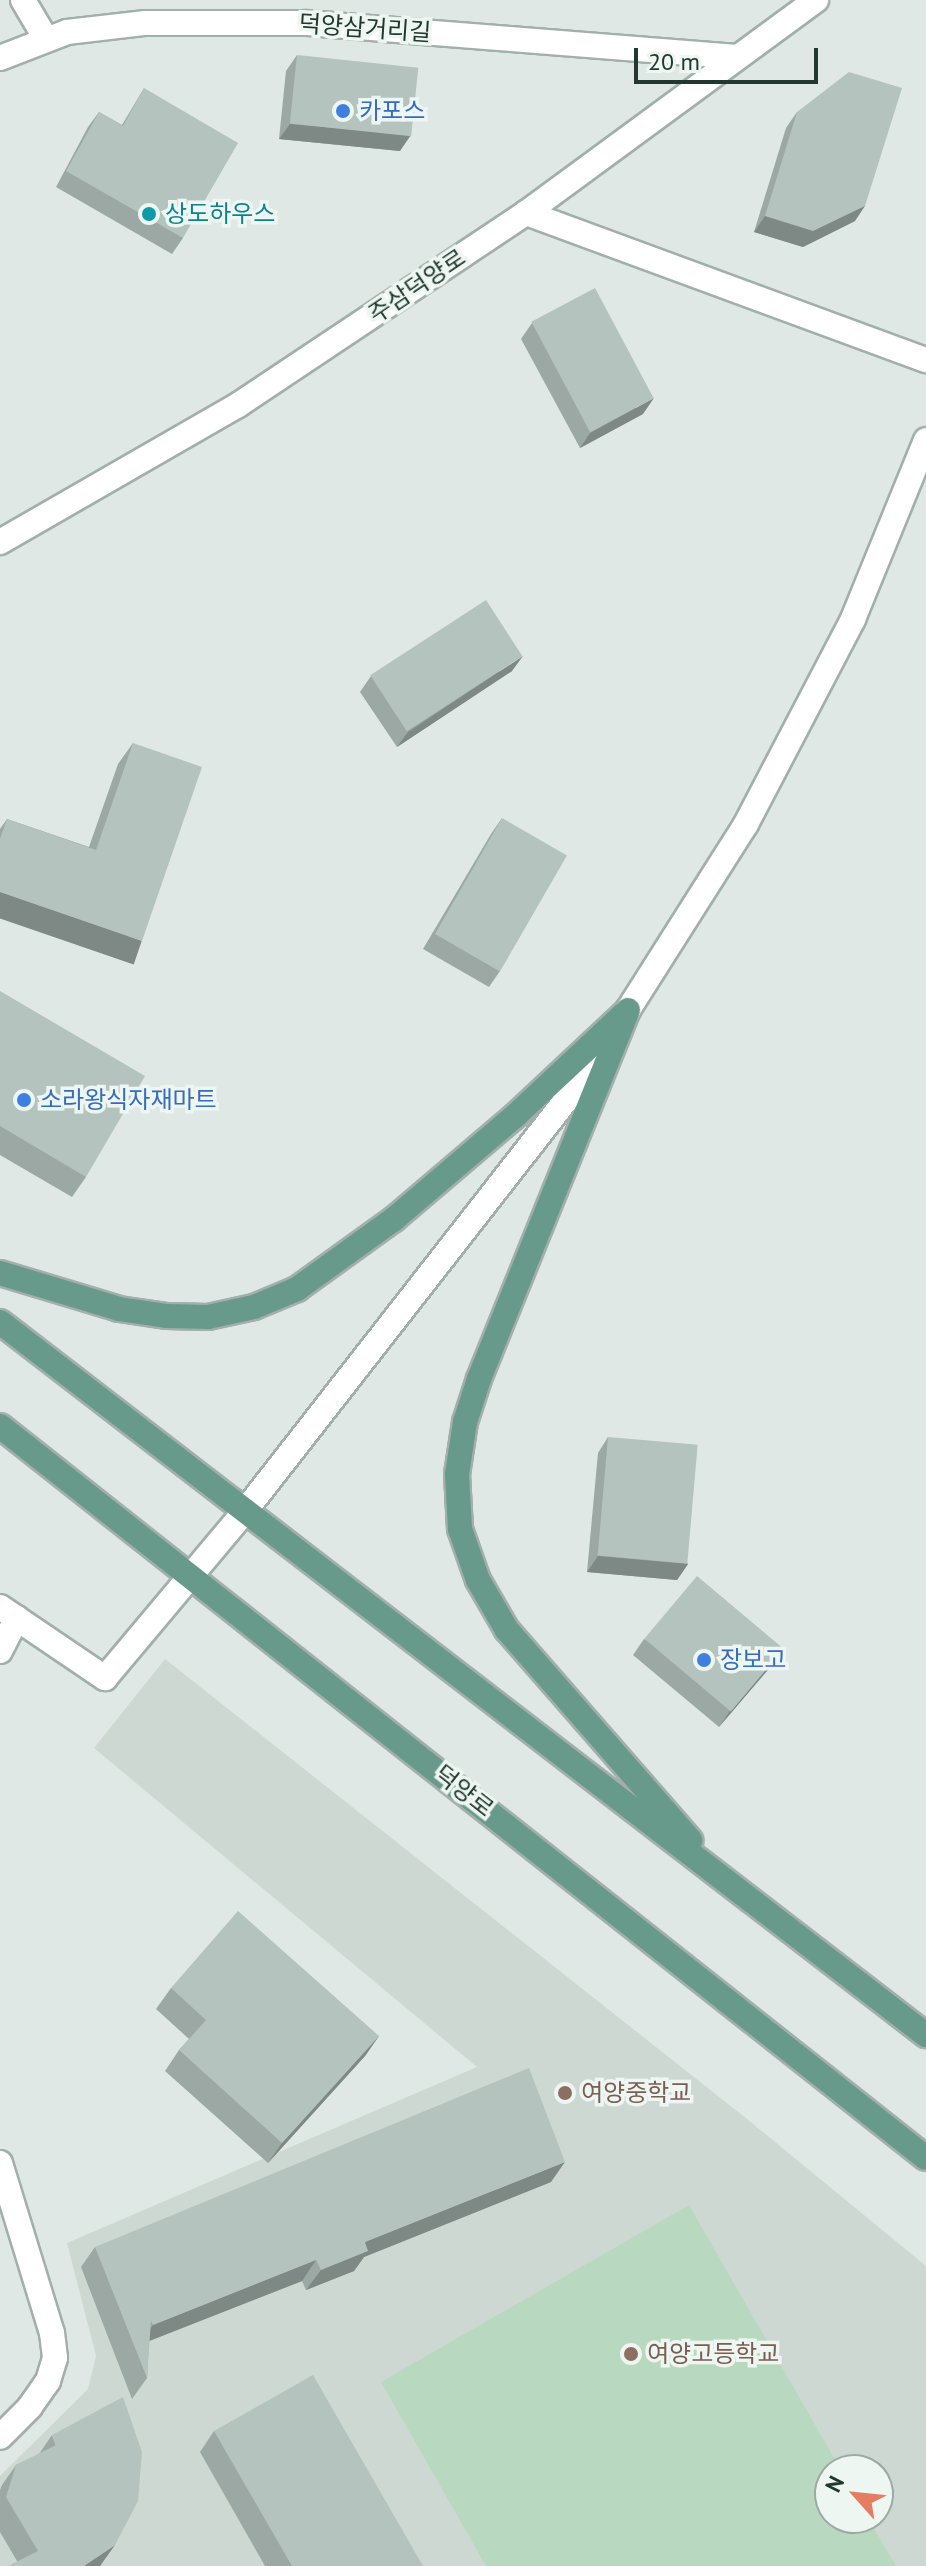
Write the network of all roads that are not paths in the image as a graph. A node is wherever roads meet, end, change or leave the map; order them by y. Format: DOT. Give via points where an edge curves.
graph roads {
  1 [pos="23,0"];
  2 [pos="816,0"];
  3 [pos="46,39"];
  4 [pos="735,57"];
  5 [pos="0,58"];
  6 [pos="526,213"];
  7 [pos="926,360"];
  8 [pos="926,440"];
  9 [pos="0,542"];
  10 [pos="628,1010"];
  11 [pos="0,1273"];
  12 [pos="0,1322"];
  13 [pos="0,1426"];
  14 [pos="245,1511"];
  15 [pos="191,1575"];
  16 [pos="8,1613"];
  17 [pos="0,1651"];
  18 [pos="732,1887"];
  19 [pos="926,2035"];
  20 [pos="926,2158"];
  21 [pos="0,2163"];
  22 [pos="0,2437"];
  1 -- 3 [label="street"];
  2 -- 4 [label="street, 주삼덕양로"];
  3 -- 4 [label="street, 덕양삼거리길" via="145,23 307,23"];
  3 -- 5 [label="street, 덕양삼거리길"];
  4 -- 6 [label="street, 주삼덕양로"];
  6 -- 7 [label="street"];
  6 -- 9 [label="street, 주삼덕양로" via="238,405"];
  8 -- 10 [label="street" via="853,619 746,824"];
  10 -- 11 [label="main road" via="394,1219 297,1289 254,1307 208,1317 119,1309"];
  10 -- 14 [label="street" via="566,1100"];
  10 -- 18 [label="main road" via="465,1422 457,1474 460,1529 478,1580 507,1630"];
  12 -- 14 [label="main road"];
  13 -- 15 [label="main road, 덕양로"];
  14 -- 15 [label="street"];
  14 -- 18 [label="main road"];
  15 -- 16 [label="street" via="105,1678"];
  15 -- 20 [label="main road, 덕양로"];
  16 -- 17 [label="street"];
  18 -- 19 [label="main road"];
  21 -- 22 [label="street" via="55,2358 48,2381 30,2407"];
}
